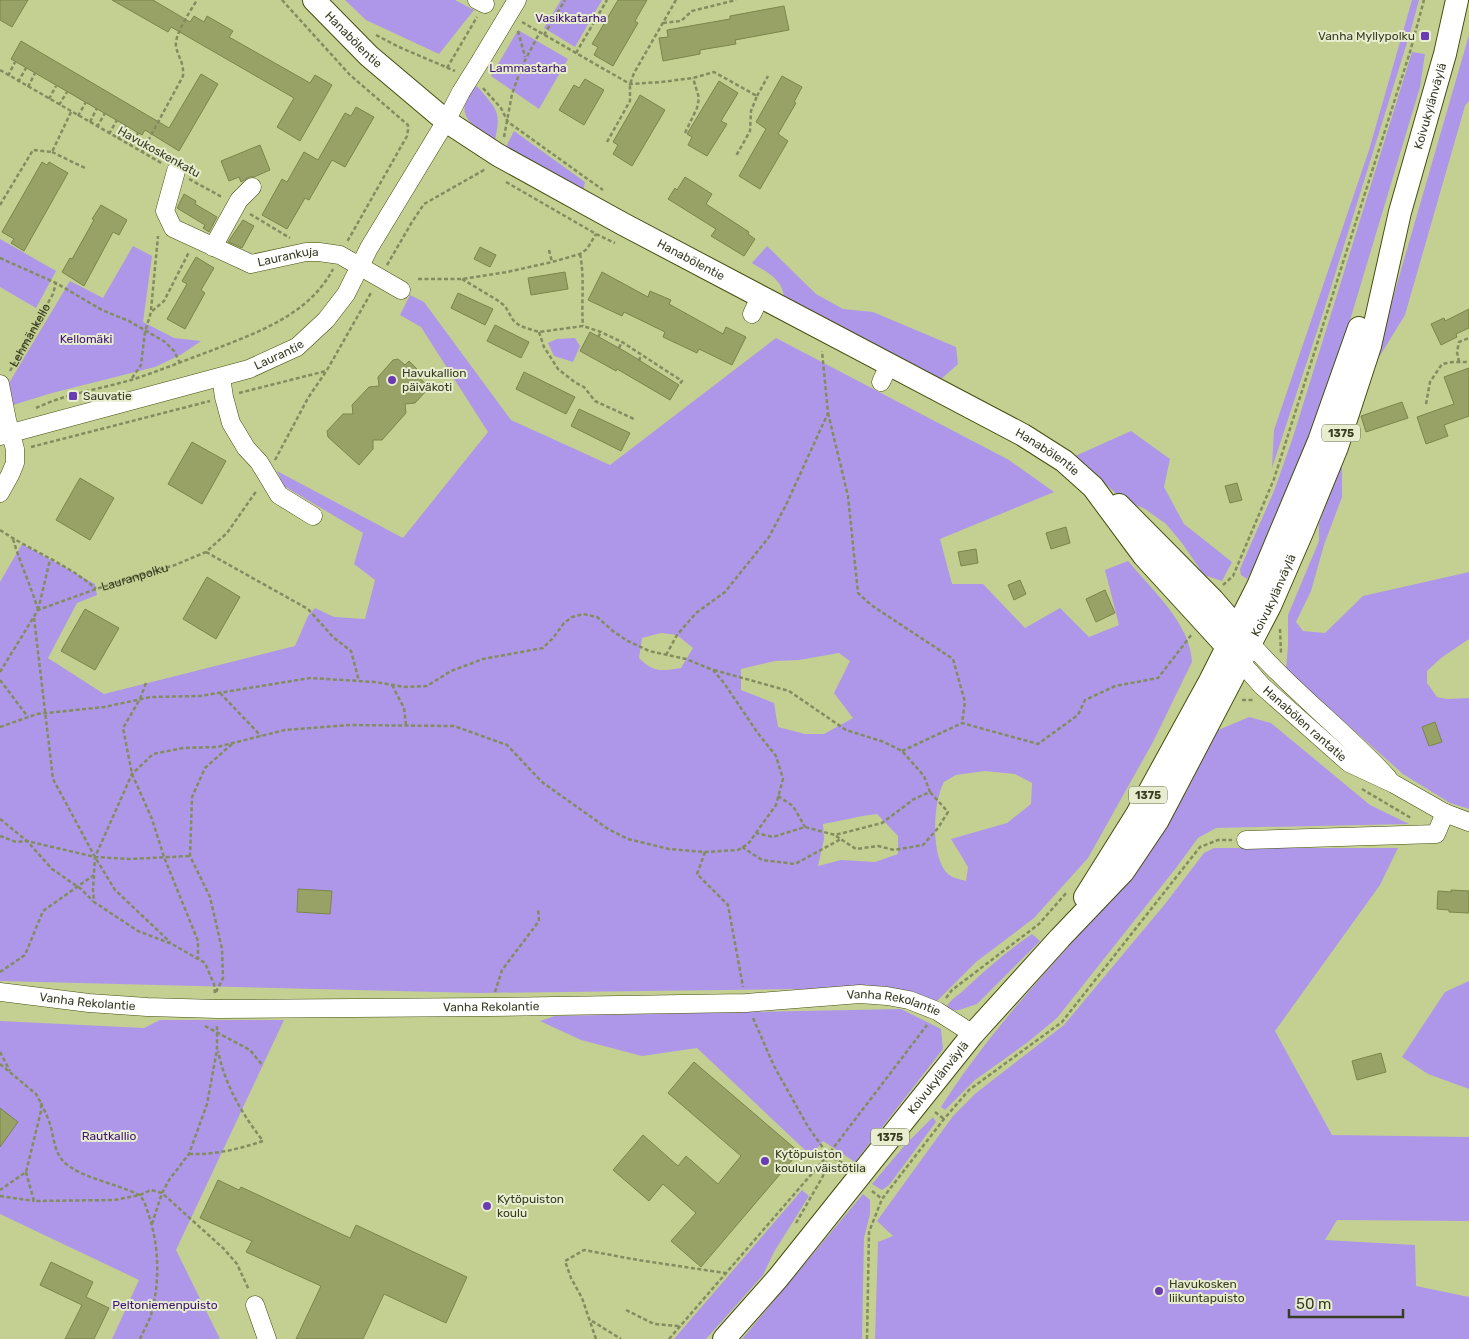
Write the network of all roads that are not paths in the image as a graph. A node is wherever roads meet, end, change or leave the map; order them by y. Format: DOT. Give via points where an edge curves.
graph roads {
  1 [pos="314,0"];
  2 [pos="1457,0"];
  3 [pos="513,11"];
  4 [pos="446,121"];
  5 [pos="176,171"];
  6 [pos="252,187"];
  7 [pos="213,247"];
  8 [pos="359,266"];
  9 [pos="401,290"];
  10 [pos="221,378"];
  11 [pos="4,379"];
  12 [pos="6,435"];
  13 [pos="0,493"];
  14 [pos="314,516"];
  15 [pos="1239,645"];
  16 [pos="1445,813"];
  17 [pos="1469,822"];
  18 [pos="1246,840"];
  19 [pos="0,992"];
  20 [pos="974,1034"];
  21 [pos="256,1305"];
  22 [pos="267,1339"];
  23 [pos="724,1339"];
  1 -- 4 [label="main road, Hanabölentie" via="368,56"];
  2 -- 15 [label="main road, Koivukylänväylä / 1375" via="1400,212 1370,346 1300,539 1270,606"];
  3 -- 4 [label="street, Laurantie, bridge"];
  4 -- 8 [label="street, Laurantie"];
  4 -- 15 [label="main road, Hanabölentie" via="498,155 756,305 885,373 1023,435 1064,460 1093,487 1122,506 1213,600"];
  5 -- 7 [label="street, Laurankuja" via="165,210 173,228"];
  6 -- 7 [label="street" via="239,200"];
  7 -- 8 [label="street, Laurankuja" via="251,264 319,252 340,256"];
  8 -- 9 [label="street, Laurankuja"];
  8 -- 10 [label="street, Laurantie" via="346,294 326,320 296,347"];
  10 -- 12 [label="street, Laurantie"];
  10 -- 14 [label="street" via="231,423 246,448 260,462 278,495"];
  11 -- 12 [label="street"];
  12 -- 13 [label="street" via="16,449 10,475"];
  15 -- 16 [label="street, Hanabölen rantatie" via="1272,668 1361,749 1394,784"];
  15 -- 20 [label="main road, Koivukylänväylä / 1375" via="1158,820 1123,872"];
  16 -- 17 [label="street, Hanabölen rantatie"];
  16 -- 18 [label="street" via="1436,834"];
  19 -- 20 [label="street, Vanha Rekolantie" via="147,1007 216,1001 489,1007 746,1002 860,994 909,1000 937,1011"];
  20 -- 23 [label="main road, Koivukylänväylä / 1375" via="778,1278"];
  21 -- 22 [label="street"];
}
